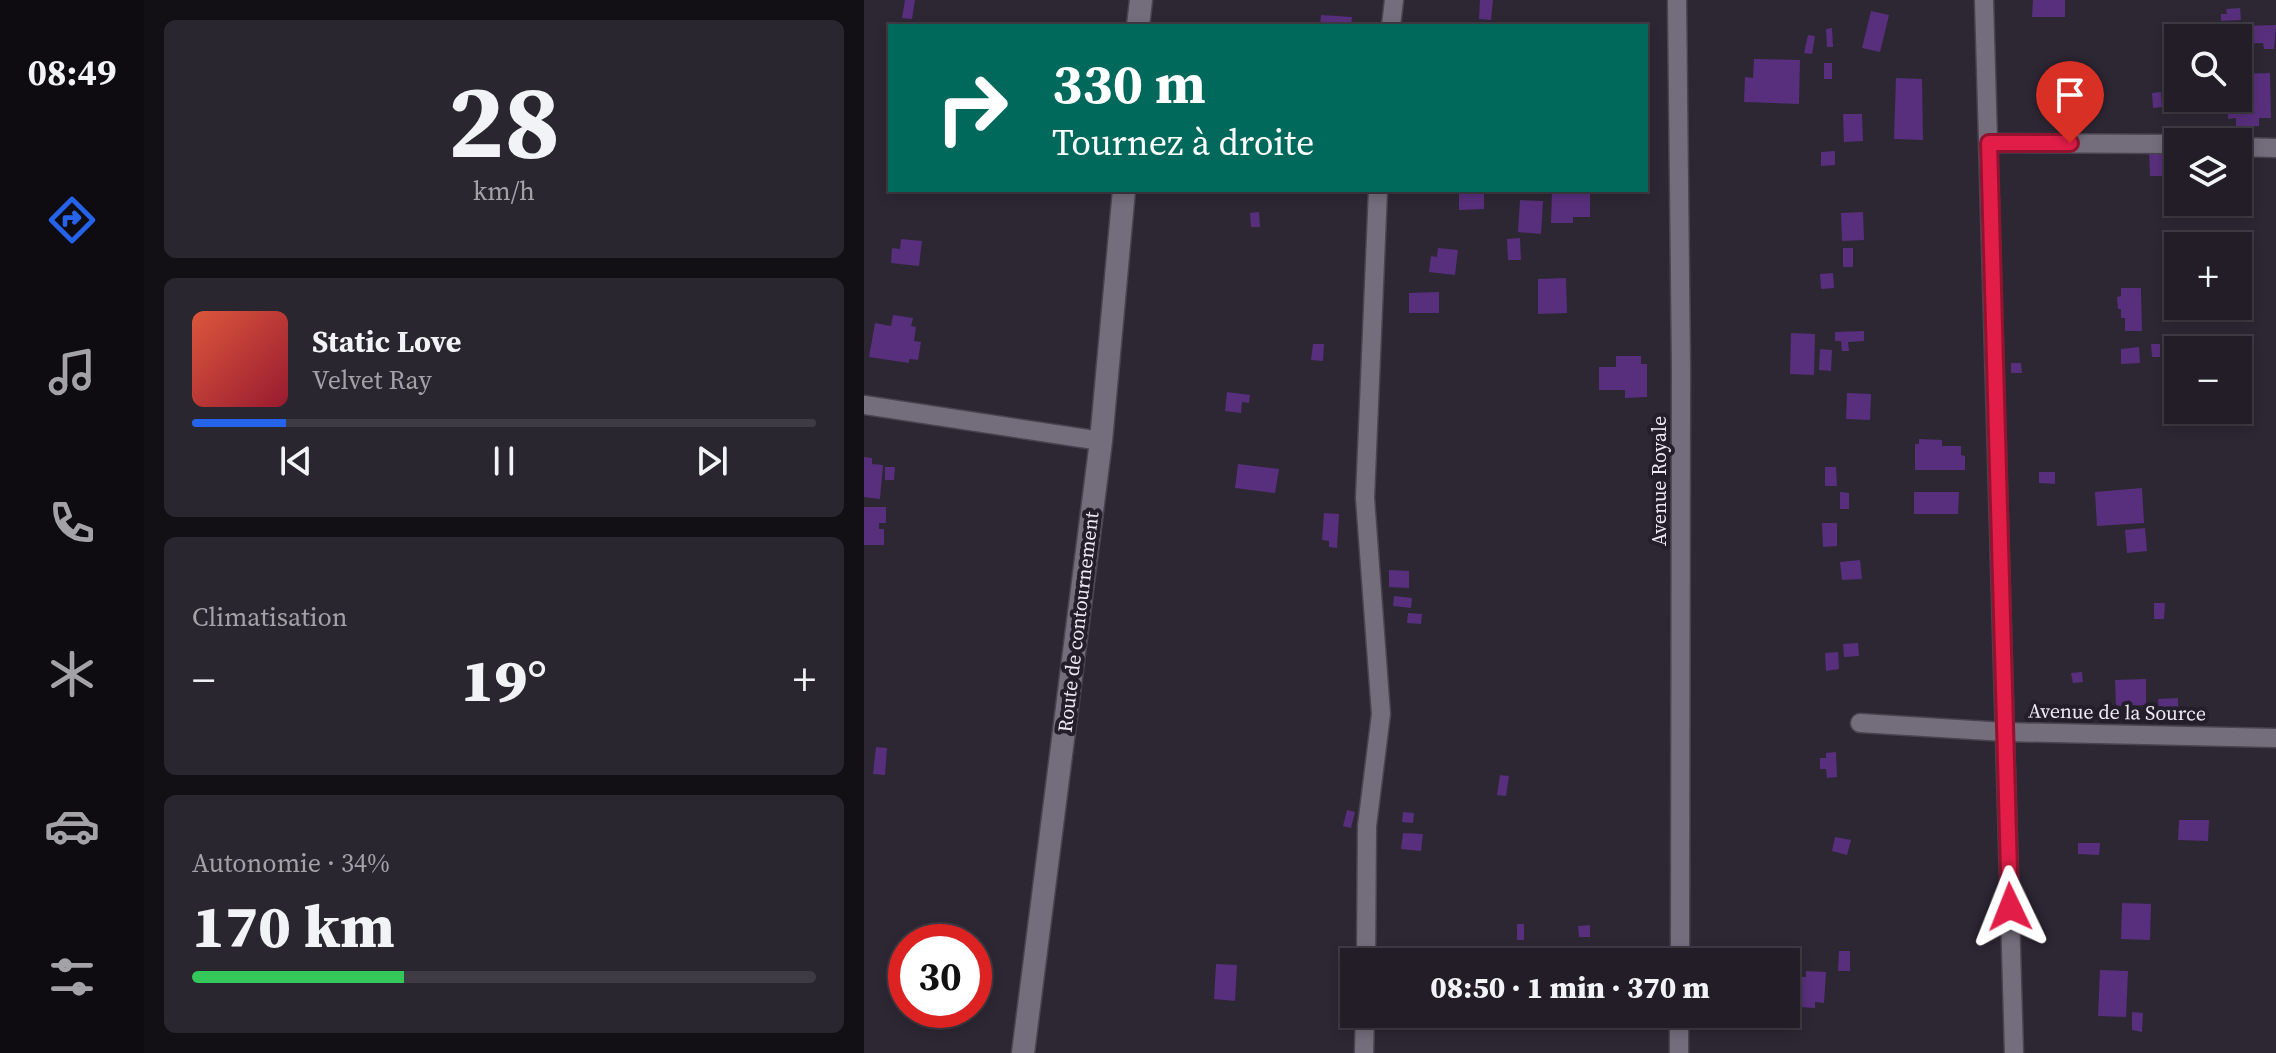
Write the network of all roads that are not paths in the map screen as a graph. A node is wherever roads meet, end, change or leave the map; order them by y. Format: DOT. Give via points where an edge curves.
graph roads {
  1 [pos="1141,0"];
  2 [pos="1394,0"];
  3 [pos="1677,0"];
  4 [pos="1984,0"];
  5 [pos="1138,24"];
  6 [pos="1391,24"];
  7 [pos="1989,143"];
  8 [pos="2164,144"];
  9 [pos="2252,147"];
  10 [pos="2276,148"];
  11 [pos="1124,192"];
  12 [pos="1378,192"];
  13 [pos="864,405"];
  14 [pos="1101,441"];
  15 [pos="1860,723"];
  16 [pos="2005,732"];
  17 [pos="2276,738"];
  18 [pos="1366,948"];
  19 [pos="1680,948"];
  20 [pos="1365,1028"];
  21 [pos="1679,1028"];
  22 [pos="1023,1053"];
  23 [pos="1364,1053"];
  24 [pos="1679,1053"];
  25 [pos="2014,1053"];
  1 -- 5 [label="street"];
  2 -- 6 [label="street"];
  3 -- 19 [label="street, Avenue Royale"];
  4 -- 7 [label="street"];
  7 -- 8 [label="street"];
  7 -- 16 [label="street"];
  9 -- 10 [label="street"];
  11 -- 14 [label="street, Route de contournement"];
  12 -- 18 [label="street" via="1365,498 1381,714 1367,826"];
  13 -- 14 [label="street"];
  14 -- 22 [label="street, Route de contournement"];
  15 -- 16 [label="street, Avenue de la Source"];
  16 -- 17 [label="street, Avenue de la Source"];
  16 -- 25 [label="street"];
  20 -- 23 [label="street"];
  21 -- 24 [label="street"];
}
